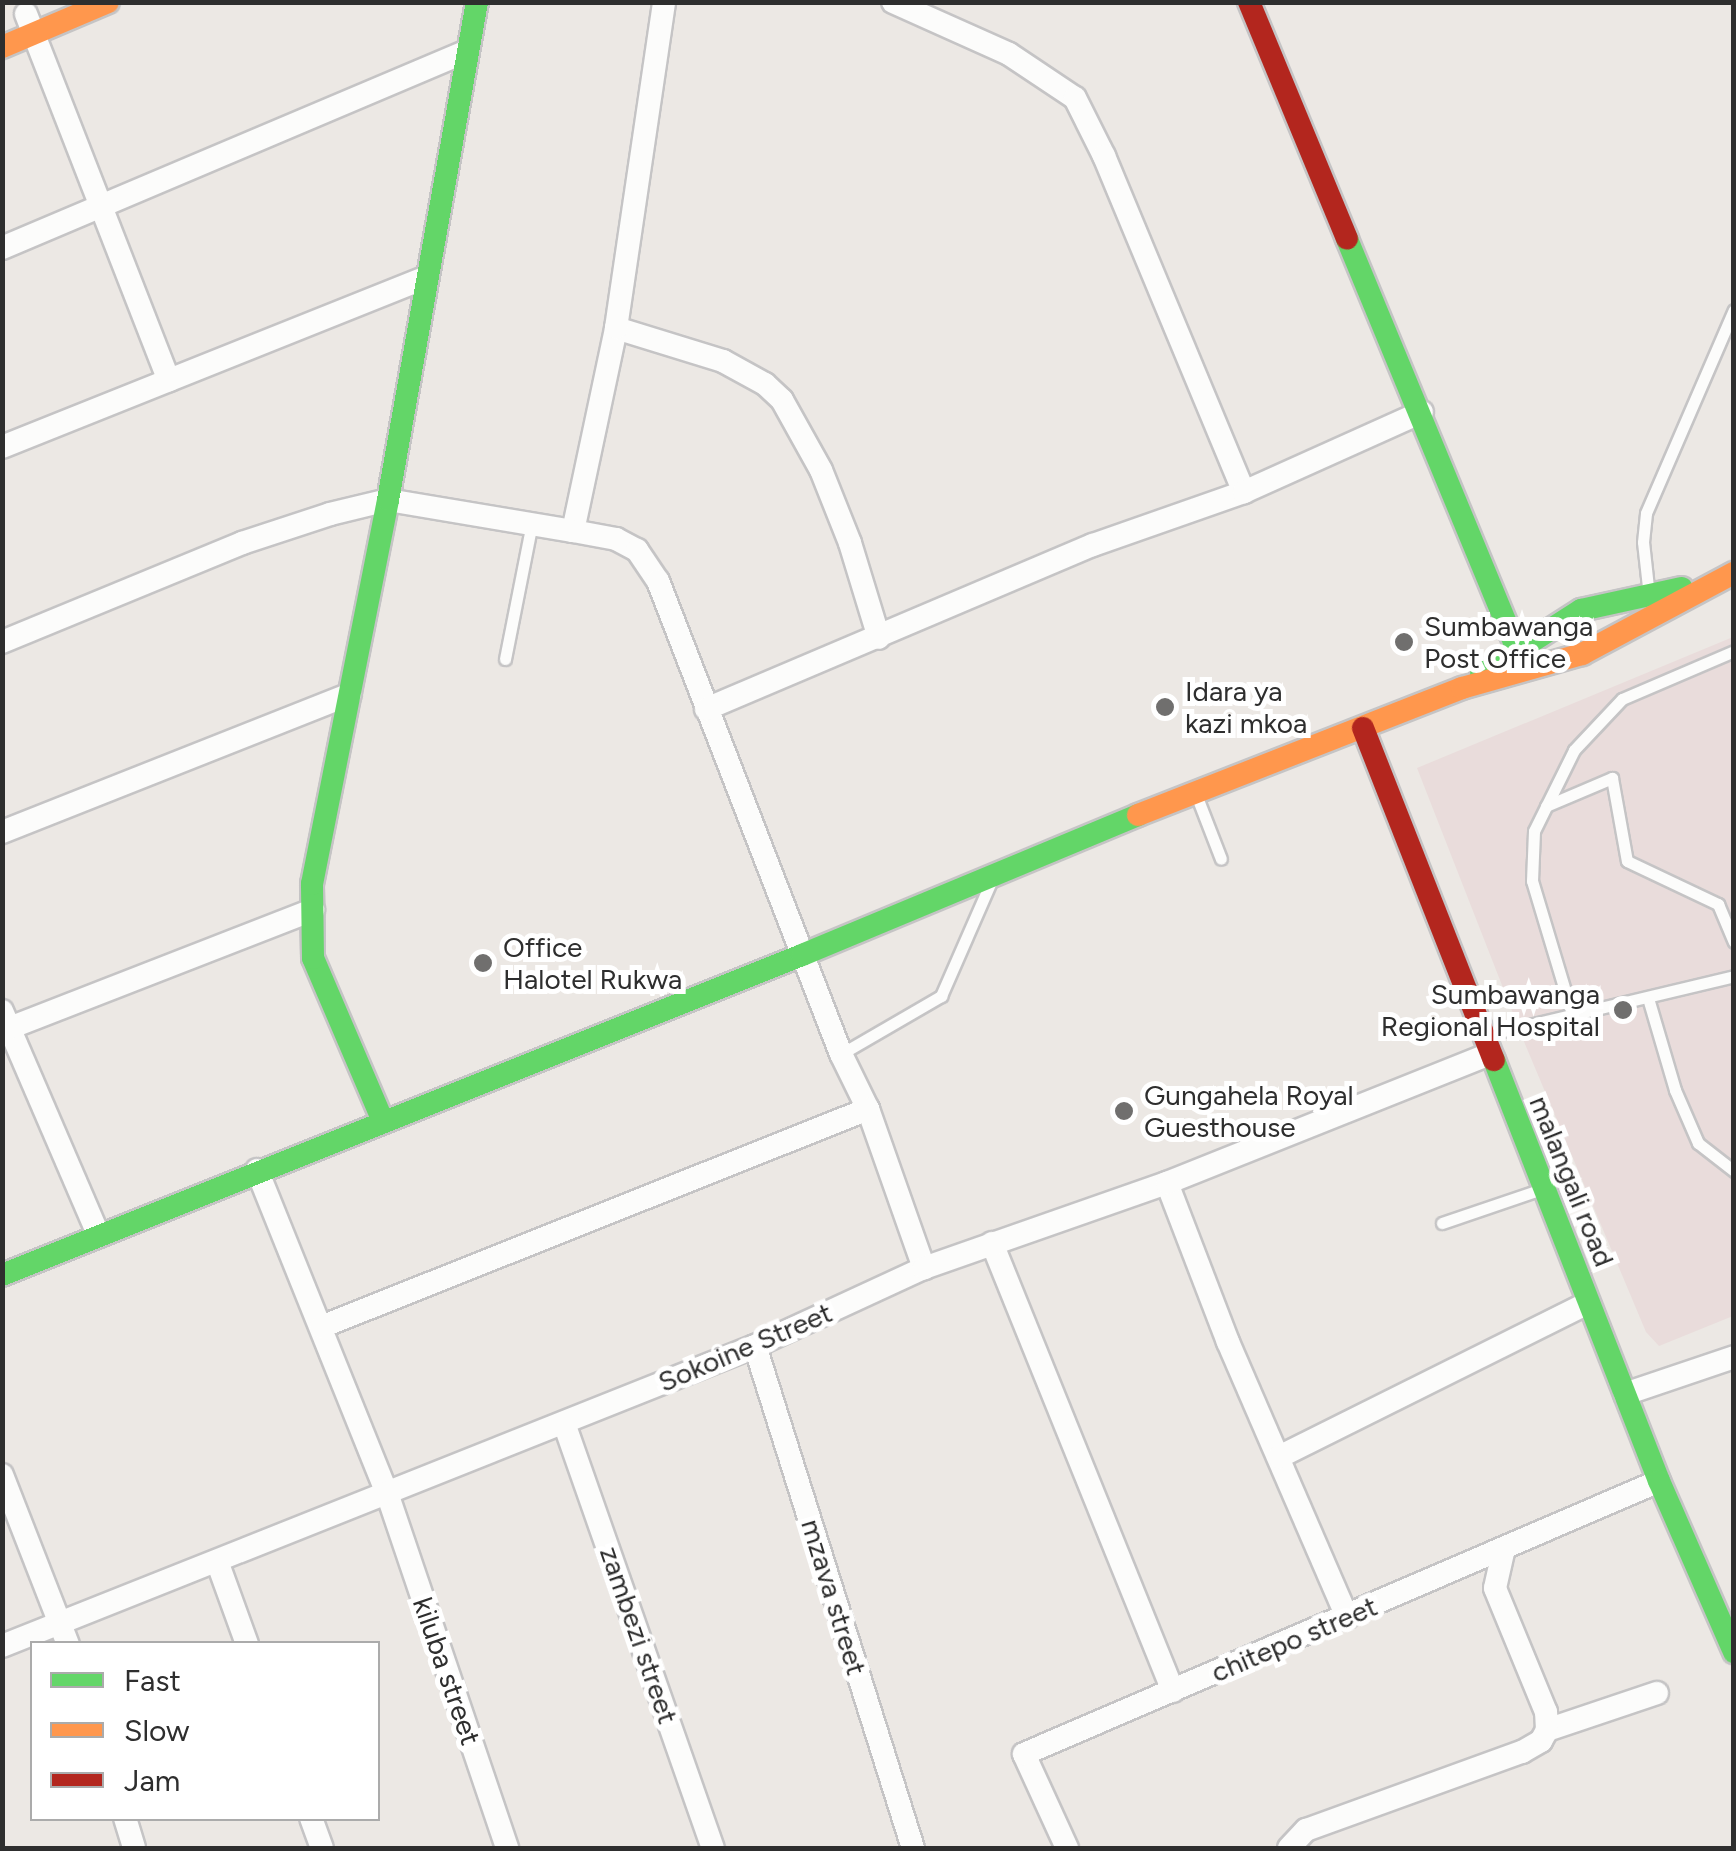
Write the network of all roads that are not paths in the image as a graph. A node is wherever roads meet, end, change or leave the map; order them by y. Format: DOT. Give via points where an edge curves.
graph roads {
  1 [pos="52,2"];
  2 [pos="108,2"];
  3 [pos="478,2"];
  4 [pos="664,2"];
  5 [pos="893,2"];
  6 [pos="1249,2"];
  7 [pos="2,24"];
  8 [pos="30,24"];
  9 [pos="2,48"];
  10 [pos="468,51"];
  11 [pos="102,208"];
  12 [pos="2,248"];
  13 [pos="426,277"];
  14 [pos="1734,310"];
  15 [pos="616,328"];
  16 [pos="169,380"];
  17 [pos="1422,412"];
  18 [pos="2,447"];
  19 [pos="1244,492"];
  20 [pos="388,500"];
  21 [pos="532,523"];
  22 [pos="573,530"];
  23 [pos="1723,577"];
  24 [pos="1650,594"];
  25 [pos="1588,608"];
  26 [pos="1554,624"];
  27 [pos="879,638"];
  28 [pos="2,642"];
  29 [pos="1605,644"];
  30 [pos="1516,648"];
  31 [pos="1734,651"];
  32 [pos="1570,658"];
  33 [pos="505,659"];
  34 [pos="1462,688"];
  35 [pos="350,694"];
  36 [pos="706,709"];
  37 [pos="1363,728"];
  38 [pos="1196,793"];
  39 [pos="1546,806"];
  40 [pos="2,832"];
  41 [pos="1221,859"];
  42 [pos="995,870"];
  43 [pos="312,910"];
  44 [pos="1734,942"];
  45 [pos="802,955"];
  46 [pos="1734,976"];
  47 [pos="1648,998"];
  48 [pos="1572,1014"];
  49 [pos="5,1024"];
  50 [pos="1486,1045"];
  51 [pos="841,1054"];
  52 [pos="868,1109"];
  53 [pos="382,1119"];
  54 [pos="257,1170"];
  55 [pos="1734,1171"];
  56 [pos="1167,1183"];
  57 [pos="1543,1189"];
  58 [pos="1442,1224"];
  59 [pos="99,1236"];
  60 [pos="992,1244"];
  61 [pos="924,1268"];
  62 [pos="2,1275"];
  63 [pos="1588,1303"];
  64 [pos="321,1327"];
  65 [pos="756,1346"];
  66 [pos="1734,1357"];
  67 [pos="1625,1394"];
  68 [pos="564,1423"];
  69 [pos="1280,1457"];
  70 [pos="2,1475"];
  71 [pos="1659,1481"];
  72 [pos="386,1493"];
  73 [pos="1504,1548"];
  74 [pos="217,1560"];
  75 [pos="1347,1617"];
  76 [pos="64,1633"];
  77 [pos="246,1641"];
  78 [pos="2,1646"];
  79 [pos="1734,1652"];
  80 [pos="1174,1691"];
  81 [pos="1657,1693"];
  82 [pos="1546,1730"];
  83 [pos="125,1821"];
  84 [pos="312,1821"];
  85 [pos="134,1848"];
  86 [pos="322,1848"];
  87 [pos="508,1848"];
  88 [pos="712,1848"];
  89 [pos="913,1848"];
  90 [pos="1067,1848"];
  91 [pos="1289,1848"];
  1 -- 8 [label="main road"];
  2 -- 8 [label="main road"];
  3 -- 10 [label="main road"];
  4 -- 15 [label="street"];
  5 -- 19 [label="street" via="1008,54 1074,98"];
  6 -- 17 [label="main road"];
  7 -- 8 [label="main road"];
  8 -- 9 [label="main road"];
  8 -- 11 [label="street"];
  10 -- 11 [label="street"];
  10 -- 13 [label="main road"];
  11 -- 12 [label="street"];
  11 -- 16 [label="street"];
  13 -- 16 [label="street"];
  13 -- 20 [label="main road"];
  14 -- 24 [label="lane" via="1646,513 1642,542"];
  15 -- 22 [label="street"];
  15 -- 27 [label="street" via="723,361 782,400 821,470"];
  16 -- 18 [label="street"];
  17 -- 19 [label="street"];
  17 -- 30 [label="main road"];
  19 -- 27 [label="street" via="1093,544"];
  20 -- 21 [label="street"];
  20 -- 28 [label="street" via="242,543"];
  20 -- 35 [label="main road"];
  21 -- 22 [label="street"];
  21 -- 33 [label="lane"];
  22 -- 36 [label="street" via="637,550 658,581"];
  23 -- 24 [label="main road"];
  23 -- 29 [label="main road"];
  24 -- 25 [label="main road"];
  25 -- 26 [label="main road"];
  25 -- 29 [label="main road"];
  26 -- 30 [label="main road"];
  26 -- 32 [label="main road"];
  27 -- 36 [label="street"];
  29 -- 32 [label="main road"];
  30 -- 34 [label="main road"];
  31 -- 39 [label="lane" via="1622,699 1574,750"];
  32 -- 34 [label="main road"];
  34 -- 37 [label="main road"];
  35 -- 40 [label="street"];
  35 -- 43 [label="main road"];
  36 -- 45 [label="street"];
  37 -- 38 [label="main road"];
  37 -- 50 [label="main road, malangali road"];
  38 -- 41 [label="lane"];
  38 -- 42 [label="main road"];
  39 -- 44 [label="lane" via="1612,778 1627,861 1718,904"];
  39 -- 48 [label="lane" via="1534,830 1532,881"];
  42 -- 45 [label="main road"];
  42 -- 51 [label="lane" via="940,996"];
  43 -- 49 [label="street"];
  43 -- 53 [label="main road" via="314,958"];
  45 -- 51 [label="street"];
  45 -- 53 [label="main road"];
  46 -- 47 [label="lane"];
  47 -- 48 [label="lane"];
  47 -- 55 [label="lane" via="1674,1090 1698,1143"];
  48 -- 50 [label="lane"];
  49 -- 59 [label="street"];
  50 -- 56 [label="street, Sokoine Street"];
  50 -- 57 [label="main road, malangali road"];
  51 -- 52 [label="street"];
  52 -- 61 [label="street"];
  52 -- 64 [label="street"];
  53 -- 54 [label="main road"];
  54 -- 59 [label="main road"];
  54 -- 64 [label="street, kiluba street"];
  56 -- 60 [label="street, Sokoine Street"];
  56 -- 69 [label="street"];
  57 -- 58 [label="lane"];
  57 -- 63 [label="main road, malangali road"];
  59 -- 62 [label="main road"];
  60 -- 61 [label="street, Sokoine Street"];
  60 -- 80 [label="street"];
  61 -- 65 [label="street, Sokoine Street"];
  63 -- 67 [label="main road, malangali road"];
  63 -- 69 [label="street"];
  64 -- 72 [label="street, kiluba street"];
  65 -- 68 [label="street, Sokoine Street"];
  65 -- 89 [label="street, mzava street"];
  66 -- 67 [label="street"];
  67 -- 71 [label="main road, malangali road"];
  68 -- 72 [label="street, Sokoine Street"];
  68 -- 88 [label="street, zambezi street"];
  69 -- 75 [label="street"];
  70 -- 76 [label="street"];
  71 -- 73 [label="street, chitepo street"];
  71 -- 79 [label="main road, malangali road"];
  72 -- 74 [label="street, Sokoine Street"];
  72 -- 87 [label="street, kiluba street"];
  73 -- 75 [label="street, chitepo street"];
  73 -- 82 [label="street" via="1495,1588 1546,1712"];
  74 -- 76 [label="street, Sokoine Street"];
  74 -- 77 [label="street"];
  75 -- 80 [label="street, chitepo street"];
  76 -- 78 [label="street, Sokoine Street"];
  80 -- 90 [label="street, chitepo street" via="1020,1748"];
  81 -- 82 [label="street"];
  82 -- 91 [label="street" via="1522,1752 1306,1830"];
  83 -- 85 [label="street"];
  84 -- 86 [label="street"];
}
